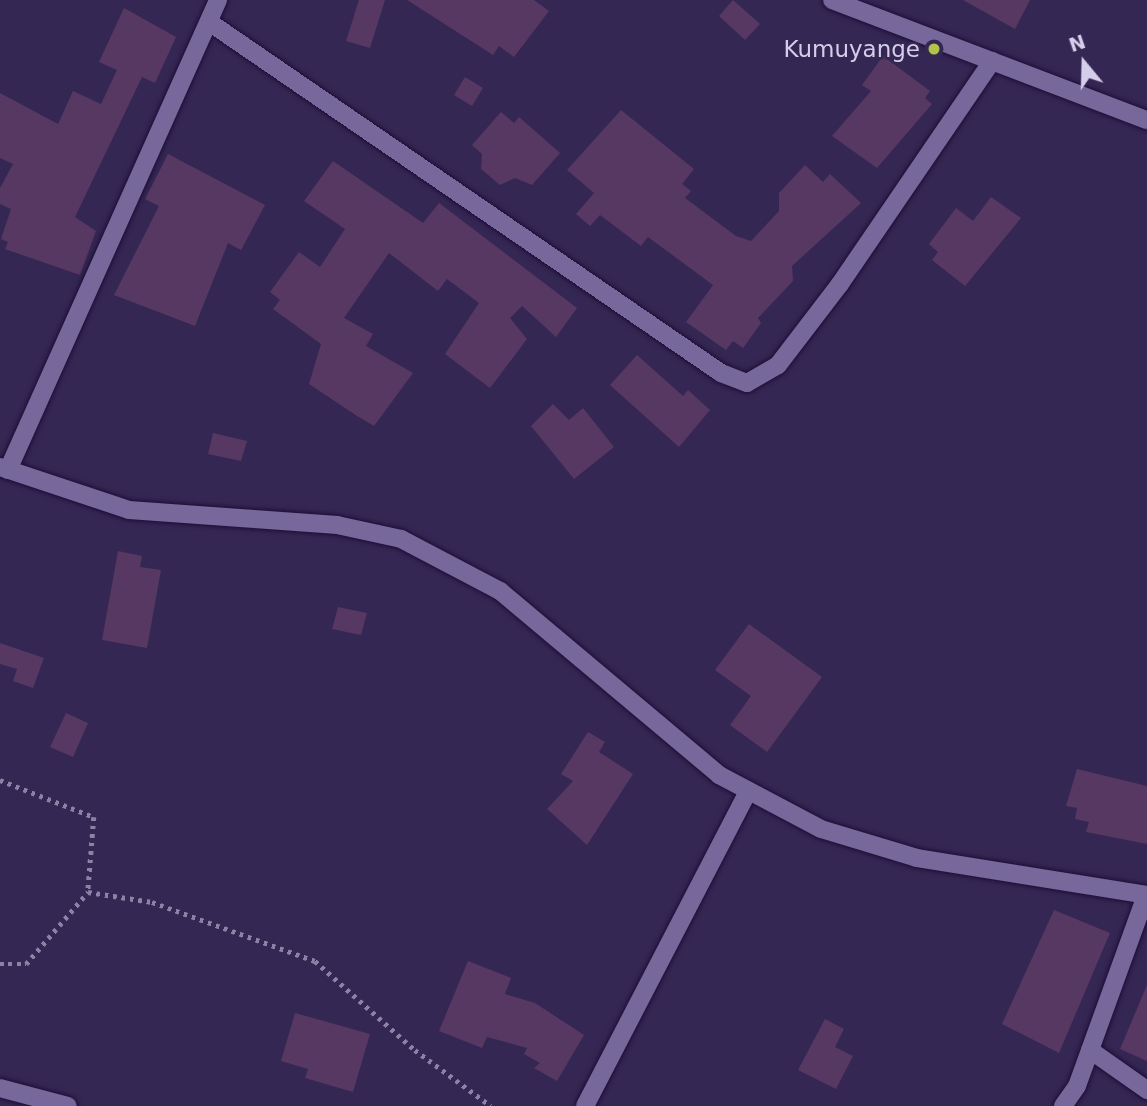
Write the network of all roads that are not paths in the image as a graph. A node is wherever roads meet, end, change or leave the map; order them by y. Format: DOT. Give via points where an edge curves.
graph roads {
  1 [pos="218,0"];
  2 [pos="832,0"];
  3 [pos="209,22"];
  4 [pos="992,61"];
  5 [pos="1147,120"];
  6 [pos="4,469"];
  7 [pos="748,791"];
  8 [pos="1147,895"];
  9 [pos="1090,1050"];
  10 [pos="0,1088"];
  11 [pos="1147,1090"];
  12 [pos="68,1106"];
  13 [pos="585,1106"];
  14 [pos="1063,1106"];
  1 -- 3 [label="street"];
  2 -- 4 [label="street"];
  3 -- 4 [label="street" via="721,373 747,383 778,365 833,294"];
  3 -- 6 [label="street"];
  4 -- 5 [label="street"];
  6 -- 7 [label="street" via="129,510 337,525 401,539 500,591 719,775"];
  7 -- 8 [label="street" via="821,829 917,858"];
  7 -- 13 [label="street"];
  8 -- 9 [label="street"];
  9 -- 11 [label="street"];
  9 -- 14 [label="street"];
  10 -- 12 [label="street"];
}
